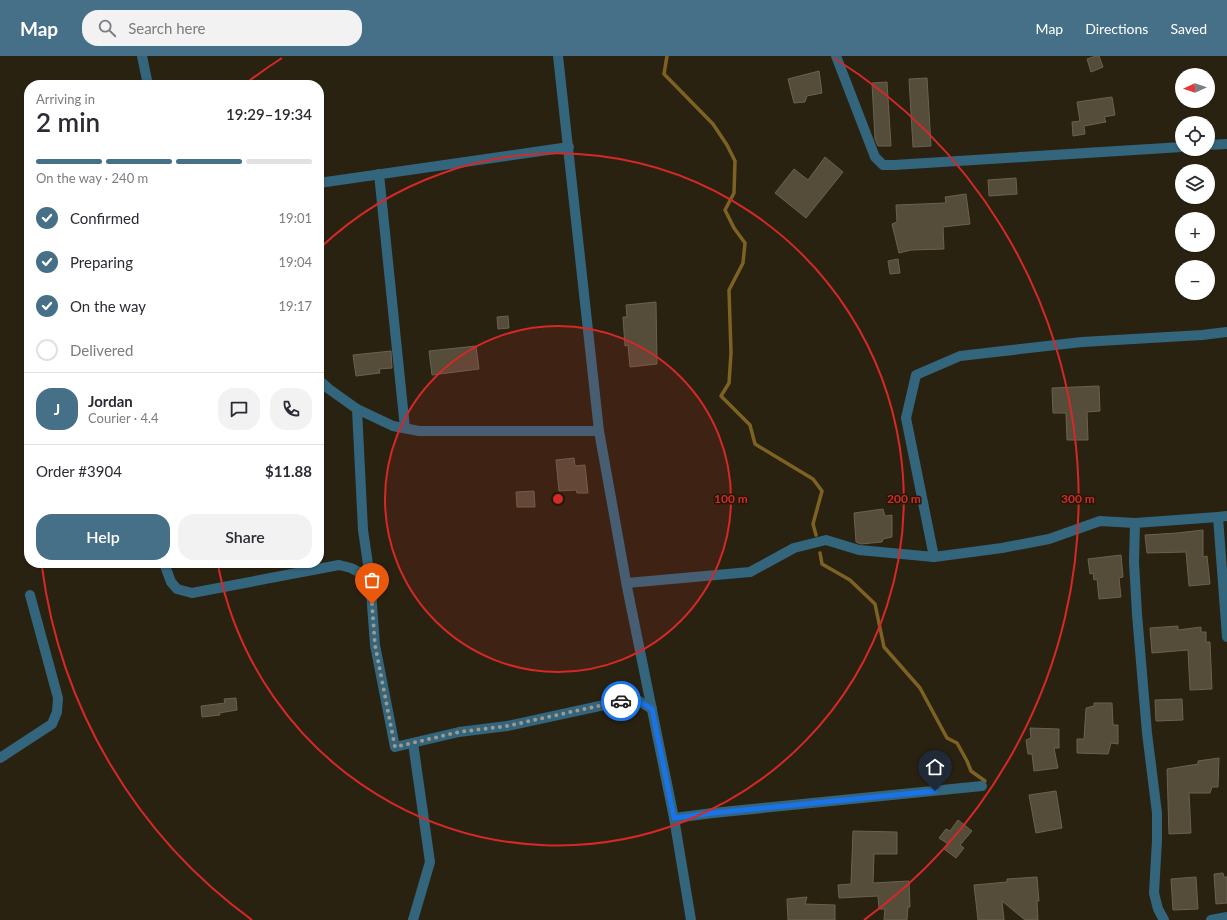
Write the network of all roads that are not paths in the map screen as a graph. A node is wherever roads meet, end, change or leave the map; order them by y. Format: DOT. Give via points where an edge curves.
graph roads {
  1 [pos="142,56"];
  2 [pos="558,56"];
  3 [pos="836,56"];
  4 [pos="147,80"];
  5 [pos="1227,144"];
  6 [pos="1215,145"];
  7 [pos="568,147"];
  8 [pos="1175,147"];
  9 [pos="379,174"];
  10 [pos="324,182"];
  11 [pos="1227,332"];
  12 [pos="324,384"];
  13 [pos="356,409"];
  14 [pos="405,428"];
  15 [pos="599,431"];
  16 [pos="1223,516"];
  17 [pos="1135,523"];
  18 [pos="934,556"];
  19 [pos="166,568"];
  20 [pos="323,568"];
  21 [pos="324,568"];
  22 [pos="370,578"];
  23 [pos="627,583"];
  24 [pos="30,595"];
  25 [pos="1227,637"];
  26 [pos="652,709"];
  27 [pos="413,743"];
  28 [pos="0,758"];
  29 [pos="982,786"];
  30 [pos="674,818"];
  31 [pos="1227,917"];
  32 [pos="413,920"];
  33 [pos="691,920"];
  34 [pos="1164,920"];
  35 [pos="1211,920"];
  1 -- 4 [label="street"];
  2 -- 7 [label="street"];
  3 -- 8 [label="street" via="875,157 883,165"];
  5 -- 6 [label="street"];
  7 -- 9 [label="street"];
  7 -- 15 [label="street"];
  9 -- 10 [label="street"];
  9 -- 14 [label="street"];
  11 -- 18 [label="street" via="1082,342 960,356 916,375 906,418"];
  12 -- 13 [label="street"];
  13 -- 14 [label="street" via="394,426"];
  13 -- 22 [label="street" via="363,530"];
  14 -- 15 [label="street" via="418,431"];
  15 -- 23 [label="street"];
  16 -- 17 [label="street"];
  16 -- 25 [label="street"];
  17 -- 18 [label="street" via="1100,521 1049,539 1002,548"];
  17 -- 34 [label="street" via="1137,614 1157,813 1154,893"];
  18 -- 23 [label="street" via="859,550 826,540 794,548 750,572"];
  19 -- 20 [label="street" via="171,582 177,589 192,593"];
  21 -- 22 [label="street" via="339,565"];
  22 -- 27 [label="street" via="375,645 395,747"];
  23 -- 26 [label="street"];
  24 -- 28 [label="street" via="58,698 57,712 52,724"];
  26 -- 27 [label="street" via="632,699"];
  26 -- 30 [label="street"];
  27 -- 32 [label="street" via="430,862"];
  29 -- 30 [label="street"];
  30 -- 33 [label="street"];
  31 -- 35 [label="street"];
}
